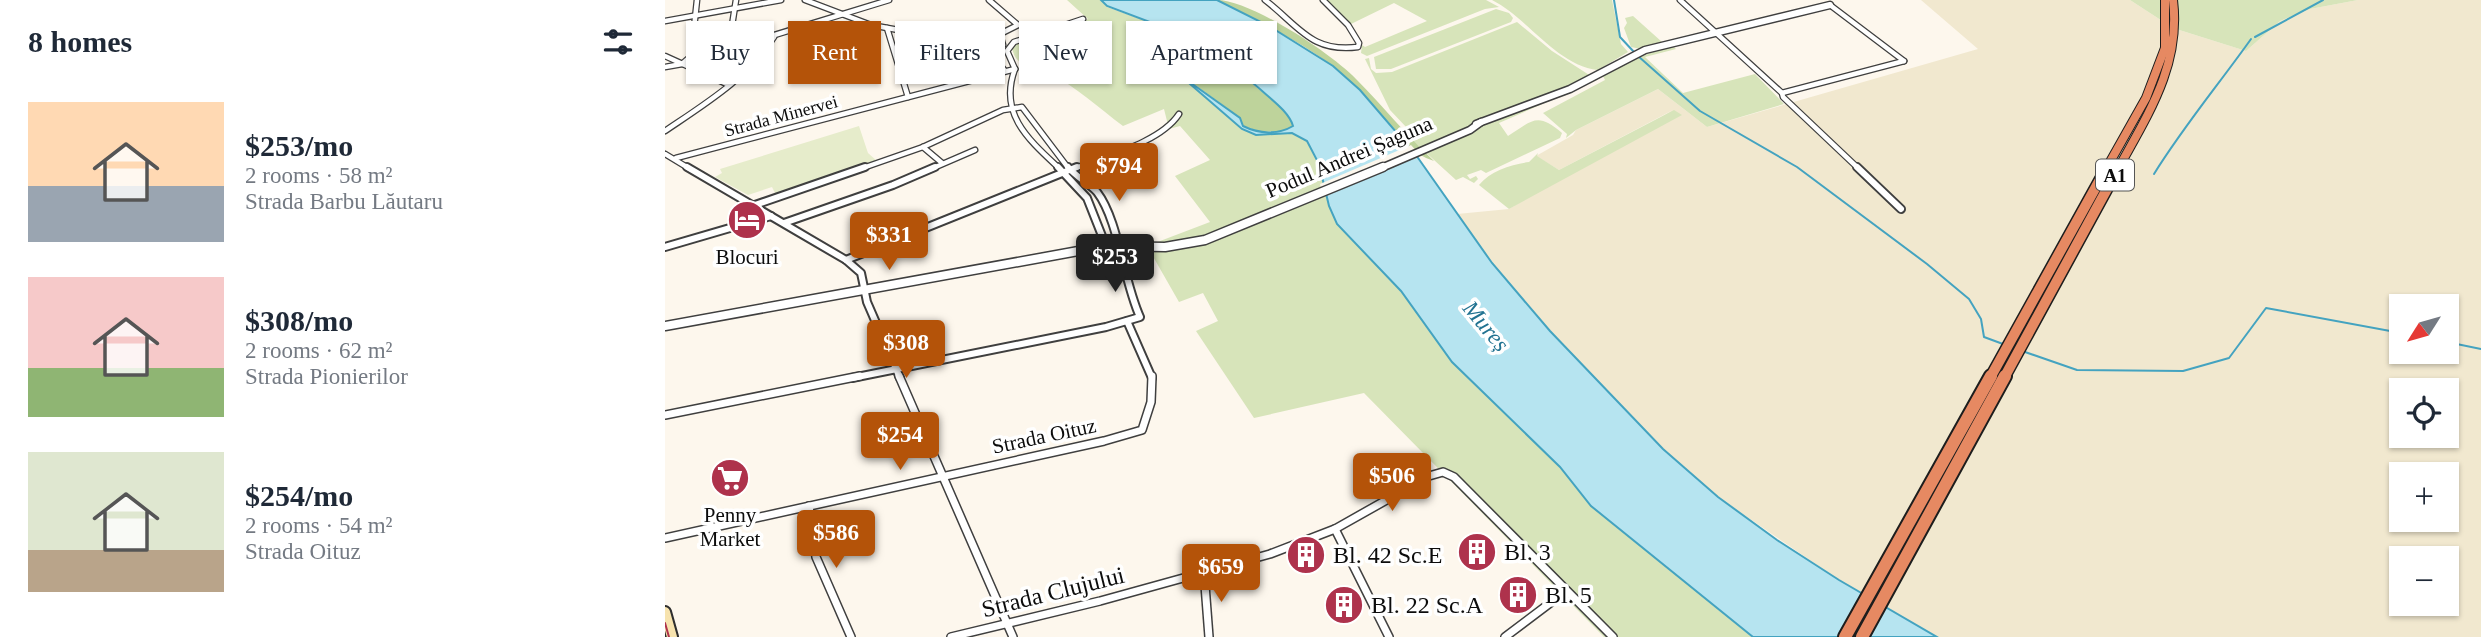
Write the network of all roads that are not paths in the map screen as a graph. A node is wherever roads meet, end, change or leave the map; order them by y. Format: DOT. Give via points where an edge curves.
graph roads {
  1 [pos="697,0"];
  2 [pos="736,0"];
  3 [pos="781,0"];
  4 [pos="805,0"];
  5 [pos="889,0"];
  6 [pos="989,0"];
  7 [pos="1265,0"];
  8 [pos="1323,0"];
  9 [pos="1680,0"];
  10 [pos="1824,0"];
  11 [pos="2165,0"];
  12 [pos="2173,0"];
  13 [pos="1830,5"];
  14 [pos="734,7"];
  15 [pos="835,14"];
  16 [pos="696,15"];
  17 [pos="1083,19"];
  18 [pos="665,21"];
  19 [pos="732,21"];
  20 [pos="887,29"];
  21 [pos="895,30"];
  22 [pos="1005,32"];
  23 [pos="1717,32"];
  24 [pos="775,37"];
  25 [pos="665,56"];
  26 [pos="682,64"];
  27 [pos="686,66"];
  28 [pos="665,67"];
  29 [pos="1015,69"];
  30 [pos="1005,71"];
  31 [pos="956,84"];
  32 [pos="729,85"];
  33 [pos="1782,93"];
  34 [pos="908,97"];
  35 [pos="1011,107"];
  36 [pos="1179,114"];
  37 [pos="665,131"];
  38 [pos="923,148"];
  39 [pos="975,150"];
  40 [pos="665,154"];
  41 [pos="676,158"];
  42 [pos="942,163"];
  43 [pos="1071,168"];
  44 [pos="1061,172"];
  45 [pos="752,206"];
  46 [pos="1901,209"];
  47 [pos="771,216"];
  48 [pos="783,223"];
  49 [pos="1106,246"];
  50 [pos="1116,246"];
  51 [pos="665,247"];
  52 [pos="846,260"];
  53 [pos="865,291"];
  54 [pos="1127,321"];
  55 [pos="665,326"];
  56 [pos="2019,338"];
  57 [pos="2005,363"];
  58 [pos="898,368"];
  59 [pos="665,415"];
  60 [pos="942,477"];
  61 [pos="809,506"];
  62 [pos="1335,529"];
  63 [pos="665,538"];
  64 [pos="1204,572"];
  65 [pos="1566,592"];
  66 [pos="665,612"];
  67 [pos="1007,622"];
  68 [pos="673,637"];
  69 [pos="851,637"];
  70 [pos="951,637"];
  71 [pos="1013,637"];
  72 [pos="1209,637"];
  73 [pos="1389,637"];
  74 [pos="1505,637"];
  75 [pos="1613,637"];
  76 [pos="1845,637"];
  77 [pos="1863,637"];
  1 -- 16 [label="street"];
  2 -- 14 [label="street"];
  3 -- 14 [label="street"];
  4 -- 15 [label="street"];
  5 -- 15 [label="street"];
  6 -- 22 [label="street" via="1018,25"];
  7 -- 8 [label="street" via="1316,44 1333,50 1353,48 1359,43 1348,25"];
  9 -- 23 [label="street"];
  10 -- 13 [label="street"];
  11 -- 56 [label="highway, A1" via="2165,47 2150,91"];
  12 -- 56 [label="highway, A1" via="2174,49 2159,93"];
  13 -- 23 [label="street, Podul Andrei Șaguna"];
  13 -- 33 [label="street" via="1904,61"];
  14 -- 16 [label="street"];
  14 -- 19 [label="street"];
  15 -- 20 [label="street"];
  15 -- 24 [label="street"];
  16 -- 18 [label="street"];
  16 -- 26 [label="street" via="691,56"];
  17 -- 29 [label="street" via="1014,42 1007,51"];
  20 -- 21 [label="street"];
  20 -- 34 [label="street"];
  23 -- 33 [label="street"];
  23 -- 50 [label="street, Podul Andrei Șaguna" via="1636,54 1570,89 1481,122 1205,240 1173,247"];
  24 -- 32 [label="street" via="761,59"];
  25 -- 26 [label="street"];
  26 -- 27 [label="street"];
  26 -- 28 [label="street"];
  29 -- 30 [label="street, Strada Minervei"];
  29 -- 35 [label="street" via="1008,91"];
  31 -- 34 [label="street, Strada Minervei"];
  32 -- 37 [label="street"];
  33 -- 46 [label="street"];
  34 -- 41 [label="street, Strada Minervei"];
  35 -- 38 [label="street"];
  35 -- 43 [label="street" via="1022,107"];
  35 -- 44 [label="street" via="1041,152"];
  36 -- 43 [label="street" via="1171,127 1157,135"];
  38 -- 42 [label="street"];
  38 -- 45 [label="street"];
  39 -- 42 [label="street"];
  40 -- 41 [label="street"];
  41 -- 45 [label="street"];
  42 -- 48 [label="street"];
  43 -- 44 [label="street"];
  43 -- 50 [label="street" via="1108,210"];
  44 -- 49 [label="street" via="1083,192"];
  44 -- 52 [label="street"];
  45 -- 47 [label="street"];
  47 -- 48 [label="street"];
  47 -- 51 [label="street"];
  48 -- 52 [label="street"];
  49 -- 50 [label="street, Podul Andrei Șaguna"];
  49 -- 53 [label="street, Podul Andrei Șaguna"];
  50 -- 54 [label="street" via="1140,317"];
  52 -- 53 [label="street" via="861,273"];
  53 -- 55 [label="street, Podul Andrei Șaguna"];
  53 -- 58 [label="street"];
  54 -- 58 [label="street"];
  54 -- 60 [label="street, Strada Oituz" via="1155,385 1142,430"];
  56 -- 57 [label="highway, A1"];
  57 -- 76 [label="highway, A1" via="1930,483"];
  57 -- 77 [label="highway, A1"];
  58 -- 59 [label="street"];
  58 -- 60 [label="street"];
  60 -- 61 [label="street, Strada Oituz"];
  60 -- 67 [label="street"];
  61 -- 63 [label="street, Strada Oituz"];
  61 -- 69 [label="street" via="819,564"];
  62 -- 64 [label="street, Strada Clujului"];
  62 -- 65 [label="street, Strada Clujului" via="1443,472 1454,477"];
  62 -- 73 [label="street"];
  64 -- 67 [label="street, Strada Clujului"];
  64 -- 72 [label="street"];
  65 -- 74 [label="street"];
  65 -- 75 [label="street"];
  66 -- 68 [label="main road"];
  67 -- 70 [label="street, Strada Clujului"];
  67 -- 71 [label="street"];
}
